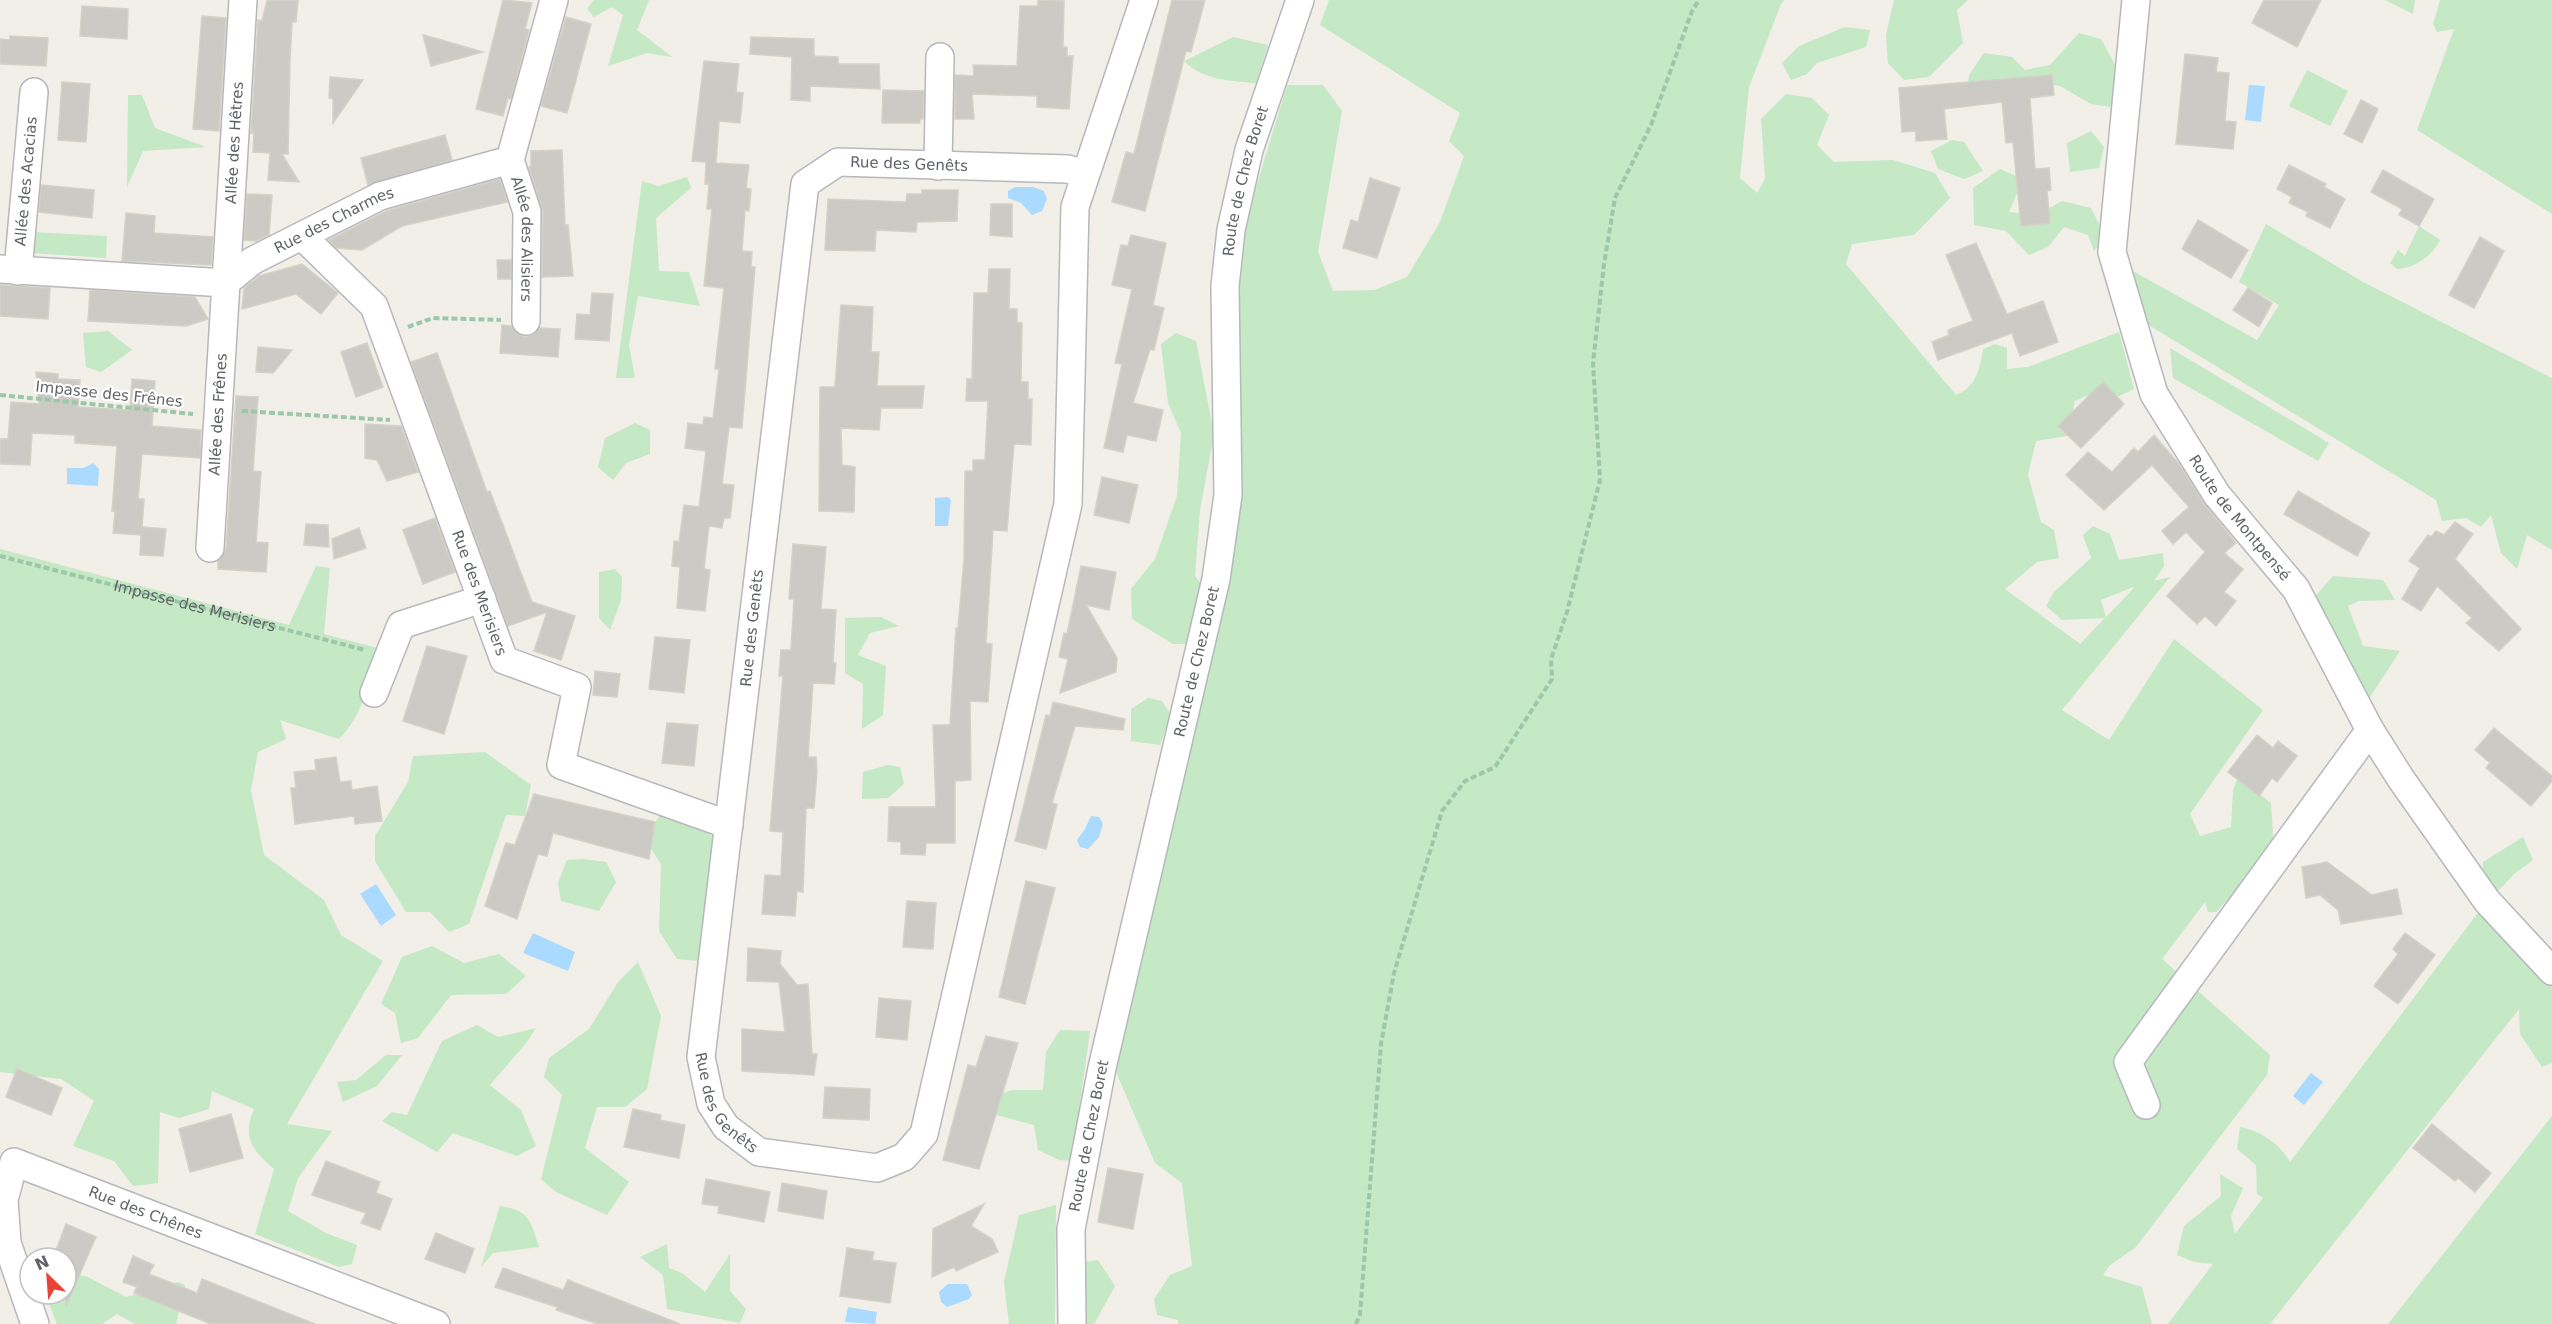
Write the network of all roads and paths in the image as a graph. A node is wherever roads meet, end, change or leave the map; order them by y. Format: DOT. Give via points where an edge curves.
graph roads {
  1 [pos="243,0"];
  2 [pos="554,0"];
  3 [pos="1144,0"];
  4 [pos="1300,0"];
  5 [pos="1699,0"];
  6 [pos="2136,0"];
  7 [pos="940,57"];
  8 [pos="34,92"];
  9 [pos="510,160"];
  10 [pos="938,166"];
  11 [pos="1084,174"];
  12 [pos="302,236"];
  13 [pos="9,270"];
  14 [pos="225,283"];
  15 [pos="525,321"];
  16 [pos="385,335"];
  17 [pos="0,395"];
  18 [pos="217,413"];
  19 [pos="416,421"];
  20 [pos="210,548"];
  21 [pos="0,556"];
  22 [pos="482,599"];
  23 [pos="388,656"];
  24 [pos="374,693"];
  25 [pos="2370,730"];
  26 [pos="729,825"];
  27 [pos="2552,971"];
  28 [pos="2146,1106"];
  29 [pos="7,1159"];
  30 [pos="35,1324"];
  31 [pos="436,1324"];
  32 [pos="1072,1324"];
  33 [pos="1356,1324"];
  1 -- 14 [label="street, Allée des Hêtres"];
  2 -- 9 [label="street"];
  3 -- 11 [label="street, Rue des Genêts"];
  4 -- 32 [label="street, Route de Chez Boret" via="1249,150 1231,230 1225,286 1228,495 1219,558 1102,1068 1071,1229"];
  5 -- 33 [label="path" via="1651,125 1615,198 1593,363 1600,480 1567,612 1551,659 1552,679 1495,767 1465,781 1442,811 1394,974 1381,1044 1360,1314"];
  6 -- 25 [label="street, Route de Montpensé" via="2112,252 2154,394 2217,495 2296,589"];
  7 -- 10 [label="street"];
  8 -- 13 [label="street, Allée des Acacias"];
  9 -- 12 [label="street, Rue des Charmes" via="380,196"];
  9 -- 15 [label="street, Allée des Alisiers" via="527,212"];
  10 -- 11 [label="street, Rue des Genêts" via="1068,170"];
  10 -- 26 [label="street, Rue des Genêts" via="838,162 805,184"];
  11 -- 26 [label="street, Rue des Genêts" via="1075,207 1068,504 924,1134 904,1157 877,1168 759,1152 726,1127 711,1104 702,1057"];
  12 -- 14 [label="street, Rue des Charmes" via="252,261"];
  12 -- 16 [label="street, Rue des Merisiers" via="374,306"];
  13 -- 14 [label="street"];
  14 -- 18 [label="street, Allée des Frênes"];
  15 -- 16 [label="path" via="433,318"];
  16 -- 19 [label="street, Rue des Merisiers"];
  17 -- 18 [label="path, Impasse des Frênes"];
  18 -- 19 [label="path, Impasse des Frênes"];
  18 -- 20 [label="street, Allée des Frênes"];
  19 -- 22 [label="street, Rue des Merisiers"];
  21 -- 23 [label="path, Impasse des Merisiers"];
  22 -- 23 [label="street" via="401,624"];
  22 -- 26 [label="street, Rue des Merisiers" via="504,660 578,687 561,765"];
  23 -- 24 [label="street"];
  25 -- 27 [label="street, Route de Montpensé" via="2487,901"];
  25 -- 28 [label="street" via="2128,1062"];
  29 -- 30 [label="street, Rue des Chênes" via="7,1243"];
  29 -- 31 [label="street, Rue des Chênes"];
}
